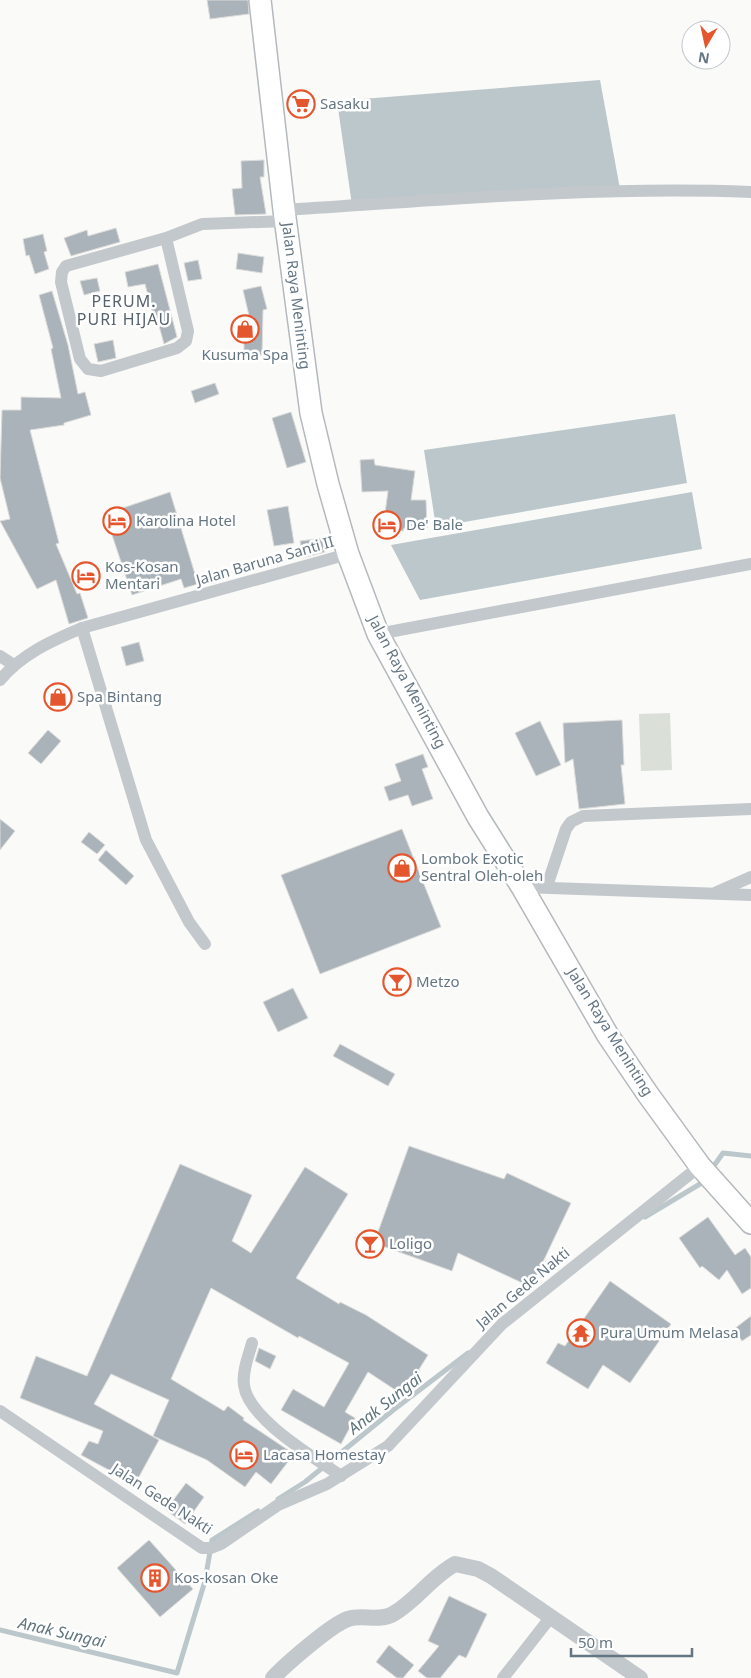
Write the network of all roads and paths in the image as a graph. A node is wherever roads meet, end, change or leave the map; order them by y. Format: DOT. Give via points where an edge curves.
graph roads {
  1 [pos="260,0"];
  2 [pos="751,192"];
  3 [pos="285,215"];
  4 [pos="166,238"];
  5 [pos="348,554"];
  6 [pos="751,564"];
  7 [pos="82,628"];
  8 [pos="378,634"];
  9 [pos="0,656"];
  10 [pos="14,665"];
  11 [pos="0,680"];
  12 [pos="751,809"];
  13 [pos="751,877"];
  14 [pos="547,886"];
  15 [pos="522,887"];
  16 [pos="713,894"];
  17 [pos="751,896"];
  18 [pos="205,944"];
  19 [pos="702,1168"];
  20 [pos="751,1222"];
  21 [pos="252,1343"];
  22 [pos="0,1411"];
  23 [pos="336,1473"];
  24 [pos="550,1618"];
  25 [pos="274,1678"];
  26 [pos="504,1678"];
  27 [pos="640,1678"];
  1 -- 3 [label="highway, Jalan Raya Meninting"];
  2 -- 3 [label="street" via="565,192"];
  3 -- 4 [label="street" via="202,224"];
  3 -- 5 [label="highway, Jalan Raya Meninting" via="311,413"];
  4 -- 4 [label="street" via="70,263 62,272 61,282 80,359 88,369 101,371 177,348 186,341 188,331"];
  5 -- 7 [label="street, Jalan Baruna Santi II"];
  5 -- 8 [label="highway, Jalan Raya Meninting"];
  6 -- 8 [label="street"];
  7 -- 10 [label="street, Jalan Baruna Santi II" via="51,641"];
  7 -- 18 [label="street" via="146,840 189,922"];
  8 -- 15 [label="highway, Jalan Raya Meninting" via="478,817"];
  9 -- 10 [label="street"];
  10 -- 11 [label="street, Jalan Baruna Santi II"];
  12 -- 14 [label="street" via="583,816 571,822 566,830"];
  13 -- 16 [label="street"];
  14 -- 15 [label="street"];
  14 -- 16 [label="street"];
  15 -- 19 [label="highway, Jalan Raya Meninting" via="607,1034"];
  16 -- 17 [label="street"];
  19 -- 20 [label="highway, Jalan Raya Meninting"];
  19 -- 23 [label="street, Jalan Gede Nakti" via="502,1324 388,1446"];
  21 -- 23 [label="street" via="243,1379 250,1403 296,1445"];
  22 -- 23 [label="street, Jalan Gede Nakti" via="209,1548 221,1544 278,1504"];
  24 -- 25 [label="street" via="491,1576 478,1569 455,1564 437,1575 418,1596 392,1614 344,1621 290,1660"];
  24 -- 26 [label="street"];
  24 -- 27 [label="street"];
}
